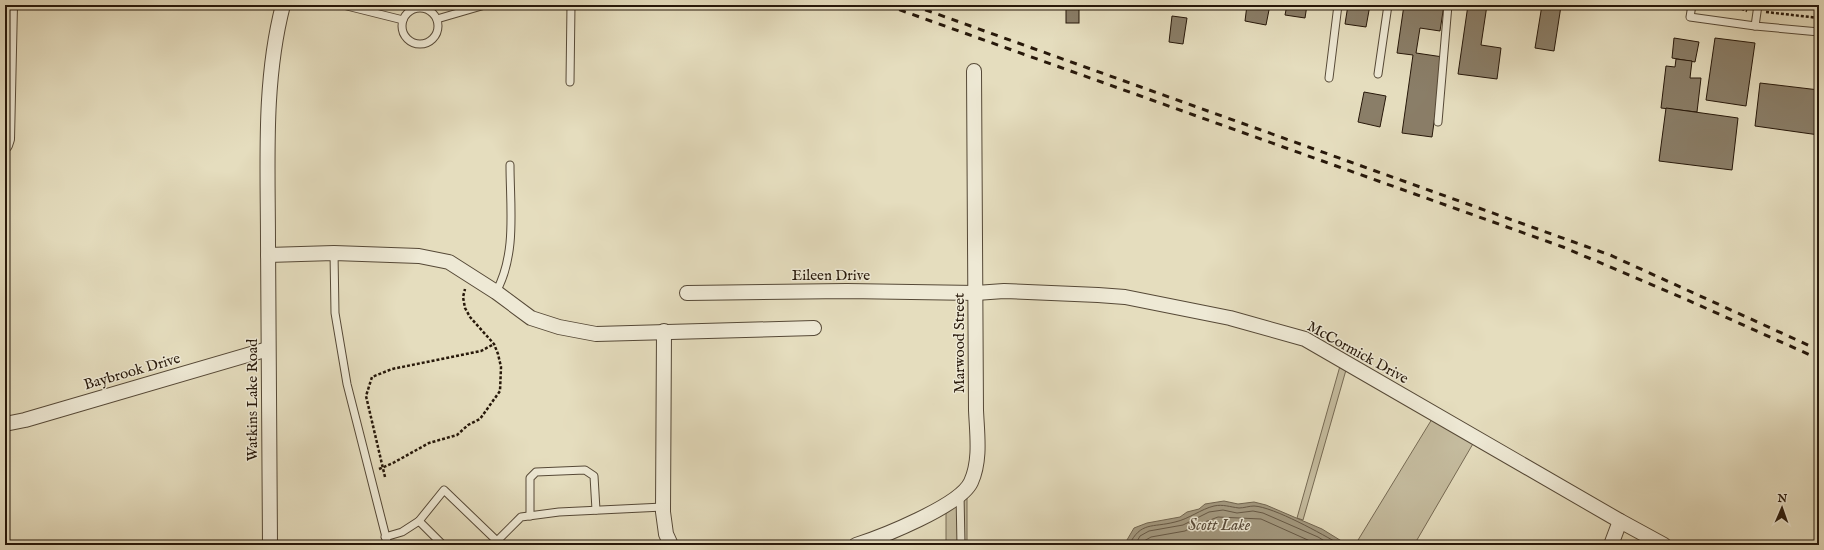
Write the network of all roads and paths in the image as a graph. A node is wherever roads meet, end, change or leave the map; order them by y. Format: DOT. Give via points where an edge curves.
graph roads {
  1 [pos="10,5"];
  2 [pos="284,5"];
  3 [pos="343,5"];
  4 [pos="485,5"];
  5 [pos="550,5"];
  6 [pos="1338,5"];
  7 [pos="1388,5"];
  8 [pos="1448,5"];
  9 [pos="1692,5"];
  10 [pos="1732,5"];
  11 [pos="1757,8"];
  12 [pos="1819,18"];
  13 [pos="403,20"];
  14 [pos="437,20"];
  15 [pos="1755,26"];
  16 [pos="1819,32"];
  17 [pos="974,71"];
  18 [pos="1378,74"];
  19 [pos="1329,78"];
  20 [pos="570,82"];
  21 [pos="1438,122"];
  22 [pos="5,145"];
  23 [pos="510,165"];
  24 [pos="334,253"];
  25 [pos="268,255"];
  26 [pos="471,275"];
  27 [pos="496,292"];
  28 [pos="687,293"];
  29 [pos="976,293"];
  30 [pos="814,328"];
  31 [pos="664,332"];
  32 [pos="494,344"];
  33 [pos="268,349"];
  34 [pos="5,424"];
  35 [pos="383,467"];
  36 [pos="369,471"];
  37 [pos="385,477"];
  38 [pos="960,494"];
  39 [pos="663,507"];
  40 [pos="596,510"];
  41 [pos="530,516"];
  42 [pos="418,521"];
  43 [pos="1620,521"];
  44 [pos="385,537"];
  45 [pos="495,543"];
  46 [pos="270,545"];
  47 [pos="388,545"];
  48 [pos="443,545"];
  49 [pos="671,545"];
  50 [pos="856,545"];
  51 [pos="961,545"];
  52 [pos="1611,545"];
  53 [pos="1664,545"];
  1 -- 22 [label="street"];
  2 -- 25 [label="street, Watkins Lake Road" via="278,24 271,72"];
  3 -- 13 [label="lane"];
  4 -- 14 [label="lane"];
  5 -- 20 [label="lane" via="571,5"];
  6 -- 19 [label="lane"];
  7 -- 18 [label="lane"];
  8 -- 21 [label="lane"];
  9 -- 15 [label="lane" via="1690,17"];
  10 -- 11 [label="path" via="1746,11"];
  11 -- 12 [label="path"];
  11 -- 15 [label="lane"];
  13 -- 14 [label="lane" via="411,10 417,8 429,10"];
  13 -- 14 [label="lane" via="402,31 405,36 420,44 426,44 435,37 439,26"];
  15 -- 16 [label="lane"];
  17 -- 29 [label="street, Marwood Street"];
  23 -- 27 [label="lane" via="509,254 504,278"];
  24 -- 25 [label="street"];
  24 -- 26 [label="street" via="419,256 450,262"];
  24 -- 36 [label="lane" via="335,313 347,384"];
  25 -- 33 [label="street, Watkins Lake Road"];
  26 -- 27 [label="street"];
  26 -- 32 [label="path" via="464,297 465,308"];
  27 -- 31 [label="street" via="531,318 559,327 596,334"];
  28 -- 29 [label="street, Eileen Drive"];
  29 -- 38 [label="street, Marwood Street" via="977,450 970,484"];
  29 -- 43 [label="street, McCormick Drive" via="1004,291 1125,297 1230,318 1305,339"];
  30 -- 31 [label="street"];
  31 -- 39 [label="street"];
  32 -- 35 [label="path" via="501,367 500,391 480,419 457,435 429,443"];
  32 -- 35 [label="path" via="481,350 392,369 372,377 366,396"];
  33 -- 34 [label="street, Baybrook Drive"];
  33 -- 46 [label="street, Watkins Lake Road"];
  35 -- 36 [label="path"];
  35 -- 37 [label="path"];
  36 -- 44 [label="lane"];
  38 -- 50 [label="street, Marwood Street" via="936,510"];
  38 -- 51 [label="lane"];
  39 -- 40 [label="lane"];
  39 -- 49 [label="street" via="666,534"];
  40 -- 41 [label="lane"];
  40 -- 41 [label="lane" via="594,476 585,470 536,472 530,478"];
  41 -- 45 [label="lane" via="521,517"];
  42 -- 44 [label="lane" via="402,532"];
  42 -- 45 [label="lane" via="444,490"];
  42 -- 48 [label="lane"];
  43 -- 52 [label="street"];
  43 -- 53 [label="street, McCormick Drive"];
  44 -- 47 [label="lane"];
}
